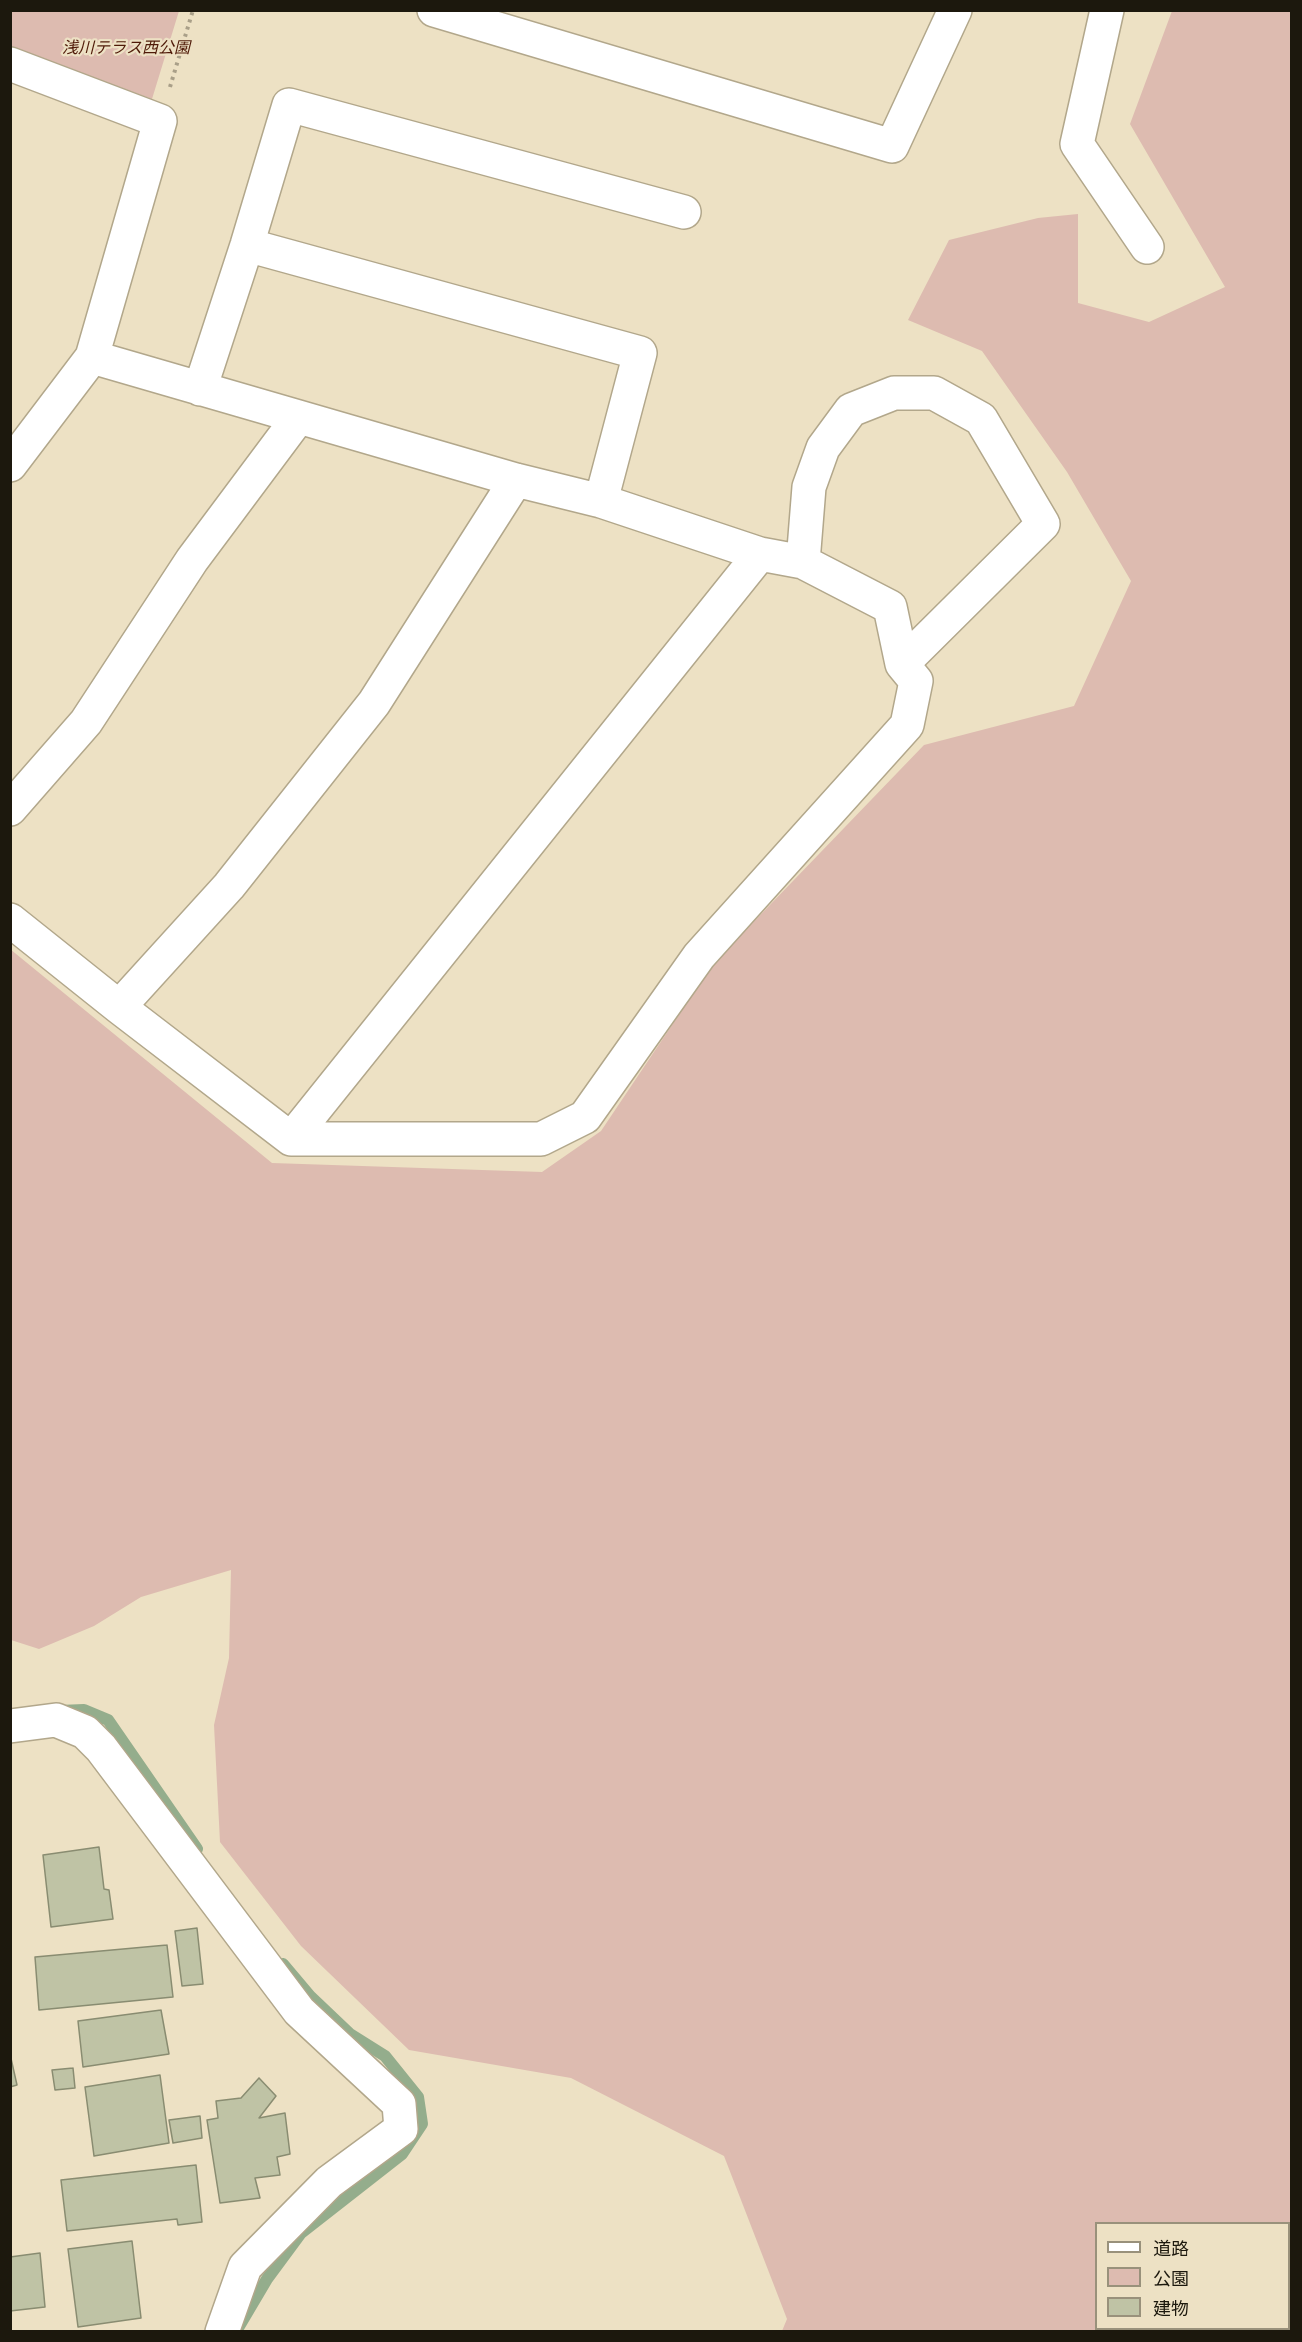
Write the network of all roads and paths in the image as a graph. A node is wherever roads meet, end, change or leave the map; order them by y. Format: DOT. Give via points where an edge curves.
graph roads {
  1 [pos="193,10"];
  2 [pos="434,10"];
  3 [pos="955,10"];
  4 [pos="1107,10"];
  5 [pos="10,64"];
  6 [pos="160,121"];
  7 [pos="684,212"];
  8 [pos="247,244"];
  9 [pos="1148,247"];
  10 [pos="92,357"];
  11 [pos="200,389"];
  12 [pos="298,418"];
  13 [pos="10,465"];
  14 [pos="516,480"];
  15 [pos="600,501"];
  16 [pos="760,554"];
  17 [pos="803,562"];
  18 [pos="902,664"];
  19 [pos="10,809"];
  20 [pos="10,920"];
  21 [pos="119,1007"];
  22 [pos="291,1139"];
  23 [pos="10,1726"];
  24 [pos="222,2331"];
  1 -- 6 [label="path"];
  2 -- 3 [label="street" via="892,146"];
  4 -- 9 [label="street" via="1077,144"];
  5 -- 6 [label="street"];
  6 -- 10 [label="street"];
  7 -- 8 [label="street" via="289,105"];
  8 -- 11 [label="street"];
  8 -- 15 [label="street" via="640,353"];
  10 -- 11 [label="street"];
  10 -- 13 [label="street"];
  11 -- 12 [label="street"];
  12 -- 14 [label="street"];
  12 -- 19 [label="street" via="192,560 86,722"];
  14 -- 15 [label="street"];
  14 -- 21 [label="street" via="374,703 229,886"];
  15 -- 16 [label="street"];
  16 -- 17 [label="street"];
  16 -- 22 [label="street"];
  17 -- 18 [label="street" via="890,607"];
  17 -- 18 [label="street" via="809,487 824,448 851,410 894,393 934,393 981,419 1043,524"];
  18 -- 22 [label="street" via="916,681 907,725 699,956 585,1117 541,1140"];
  20 -- 21 [label="street"];
  21 -- 22 [label="street"];
  23 -- 24 [label="street" via="56,1720 85,1732 299,2011 399,2104 401,2129 329,2182 245,2267"];
}
